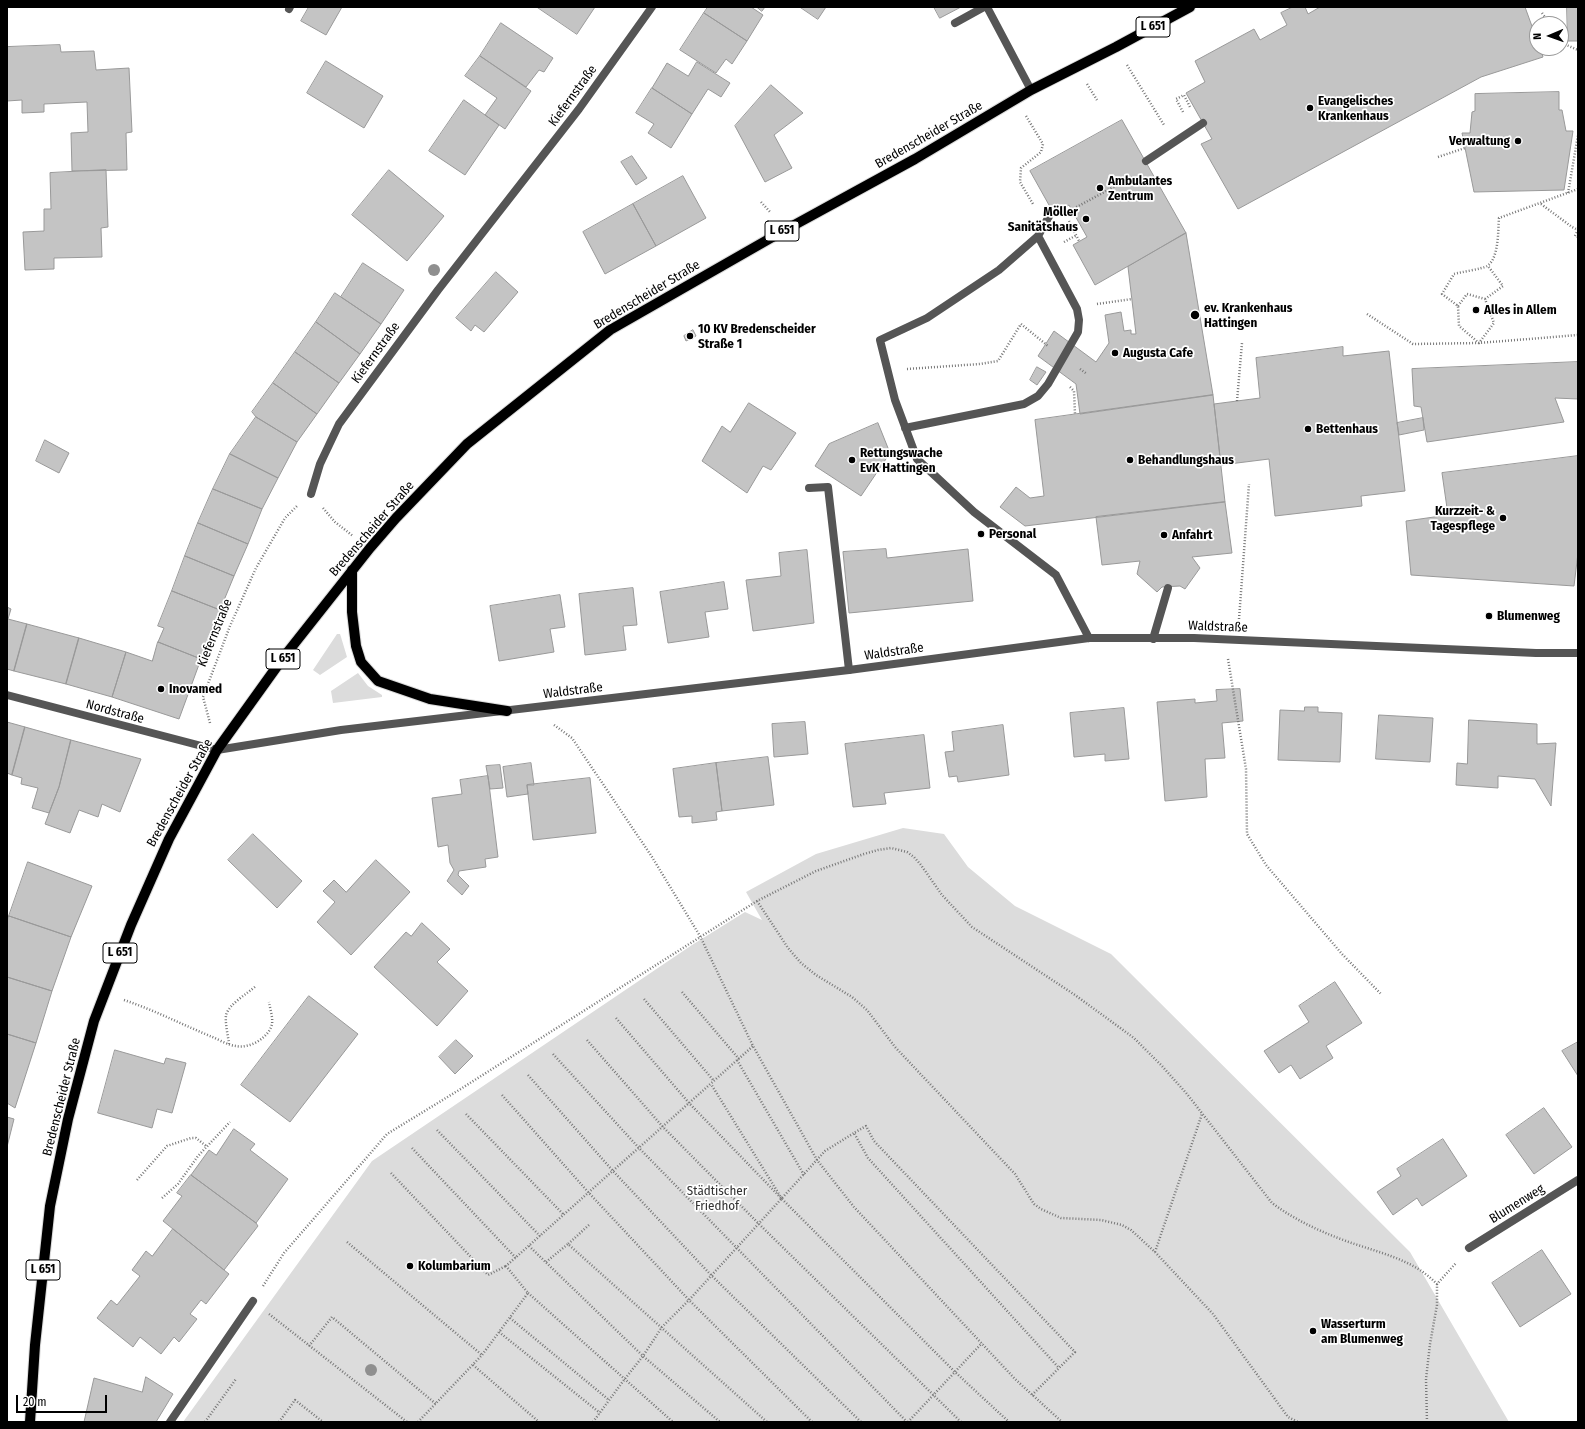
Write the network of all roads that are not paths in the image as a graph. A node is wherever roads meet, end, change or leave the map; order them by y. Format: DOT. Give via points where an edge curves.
graph roads {
  1 [pos="652,7"];
  2 [pos="984,7"];
  3 [pos="988,7"];
  4 [pos="1190,7"];
  5 [pos="955,23"];
  6 [pos="1031,90"];
  7 [pos="1203,123"];
  8 [pos="1146,161"];
  9 [pos="1052,212"];
  10 [pos="1038,236"];
  11 [pos="905,428"];
  12 [pos="809,488"];
  13 [pos="311,494"];
  14 [pos="352,570"];
  15 [pos="1168,588"];
  16 [pos="1089,638"];
  17 [pos="1153,639"];
  18 [pos="1578,653"];
  19 [pos="849,670"];
  20 [pos="7,695"];
  21 [pos="507,711"];
  22 [pos="217,750"];
  23 [pos="1578,1180"];
  24 [pos="1469,1248"];
  25 [pos="253,1301"];
  26 [pos="30,1422"];
  27 [pos="170,1422"];
  1 -- 13 [label="street, Kiefernstraße" via="579,109 438,290 339,424 320,464"];
  2 -- 5 [label="street"];
  3 -- 6 [label="street"];
  4 -- 6 [label="main road, Bredenscheider Straße / L 651"];
  6 -- 14 [label="main road, Bredenscheider Straße / L 651" via="915,159 610,330 467,444 396,518"];
  7 -- 8 [label="street"];
  9 -- 10 [label="street"];
  10 -- 11 [label="street" via="1000,270 927,318 880,340"];
  10 -- 11 [label="street" via="1077,309 1079,320 1078,332 1048,384 1038,396 1024,404"];
  11 -- 16 [label="street" via="917,459 974,512 1056,575"];
  12 -- 19 [label="street" via="828,487"];
  14 -- 21 [label="main road" via="352,612 356,646 362,662 378,681 430,700"];
  14 -- 22 [label="main road, Bredenscheider Straße / L 651" via="283,658"];
  15 -- 17 [label="street"];
  16 -- 17 [label="street, Waldstraße"];
  16 -- 19 [label="street, Waldstraße"];
  17 -- 18 [label="street, Waldstraße" via="1225,639"];
  19 -- 21 [label="street, Waldstraße"];
  20 -- 22 [label="street, Nordstraße"];
  21 -- 22 [label="street, Waldstraße" via="328,731"];
  22 -- 26 [label="main road, Bredenscheider Straße / L 651" via="158,862 94,1021 68,1119 50,1206 35,1345"];
  23 -- 24 [label="street, Blumenweg"];
  25 -- 27 [label="street"];
}
